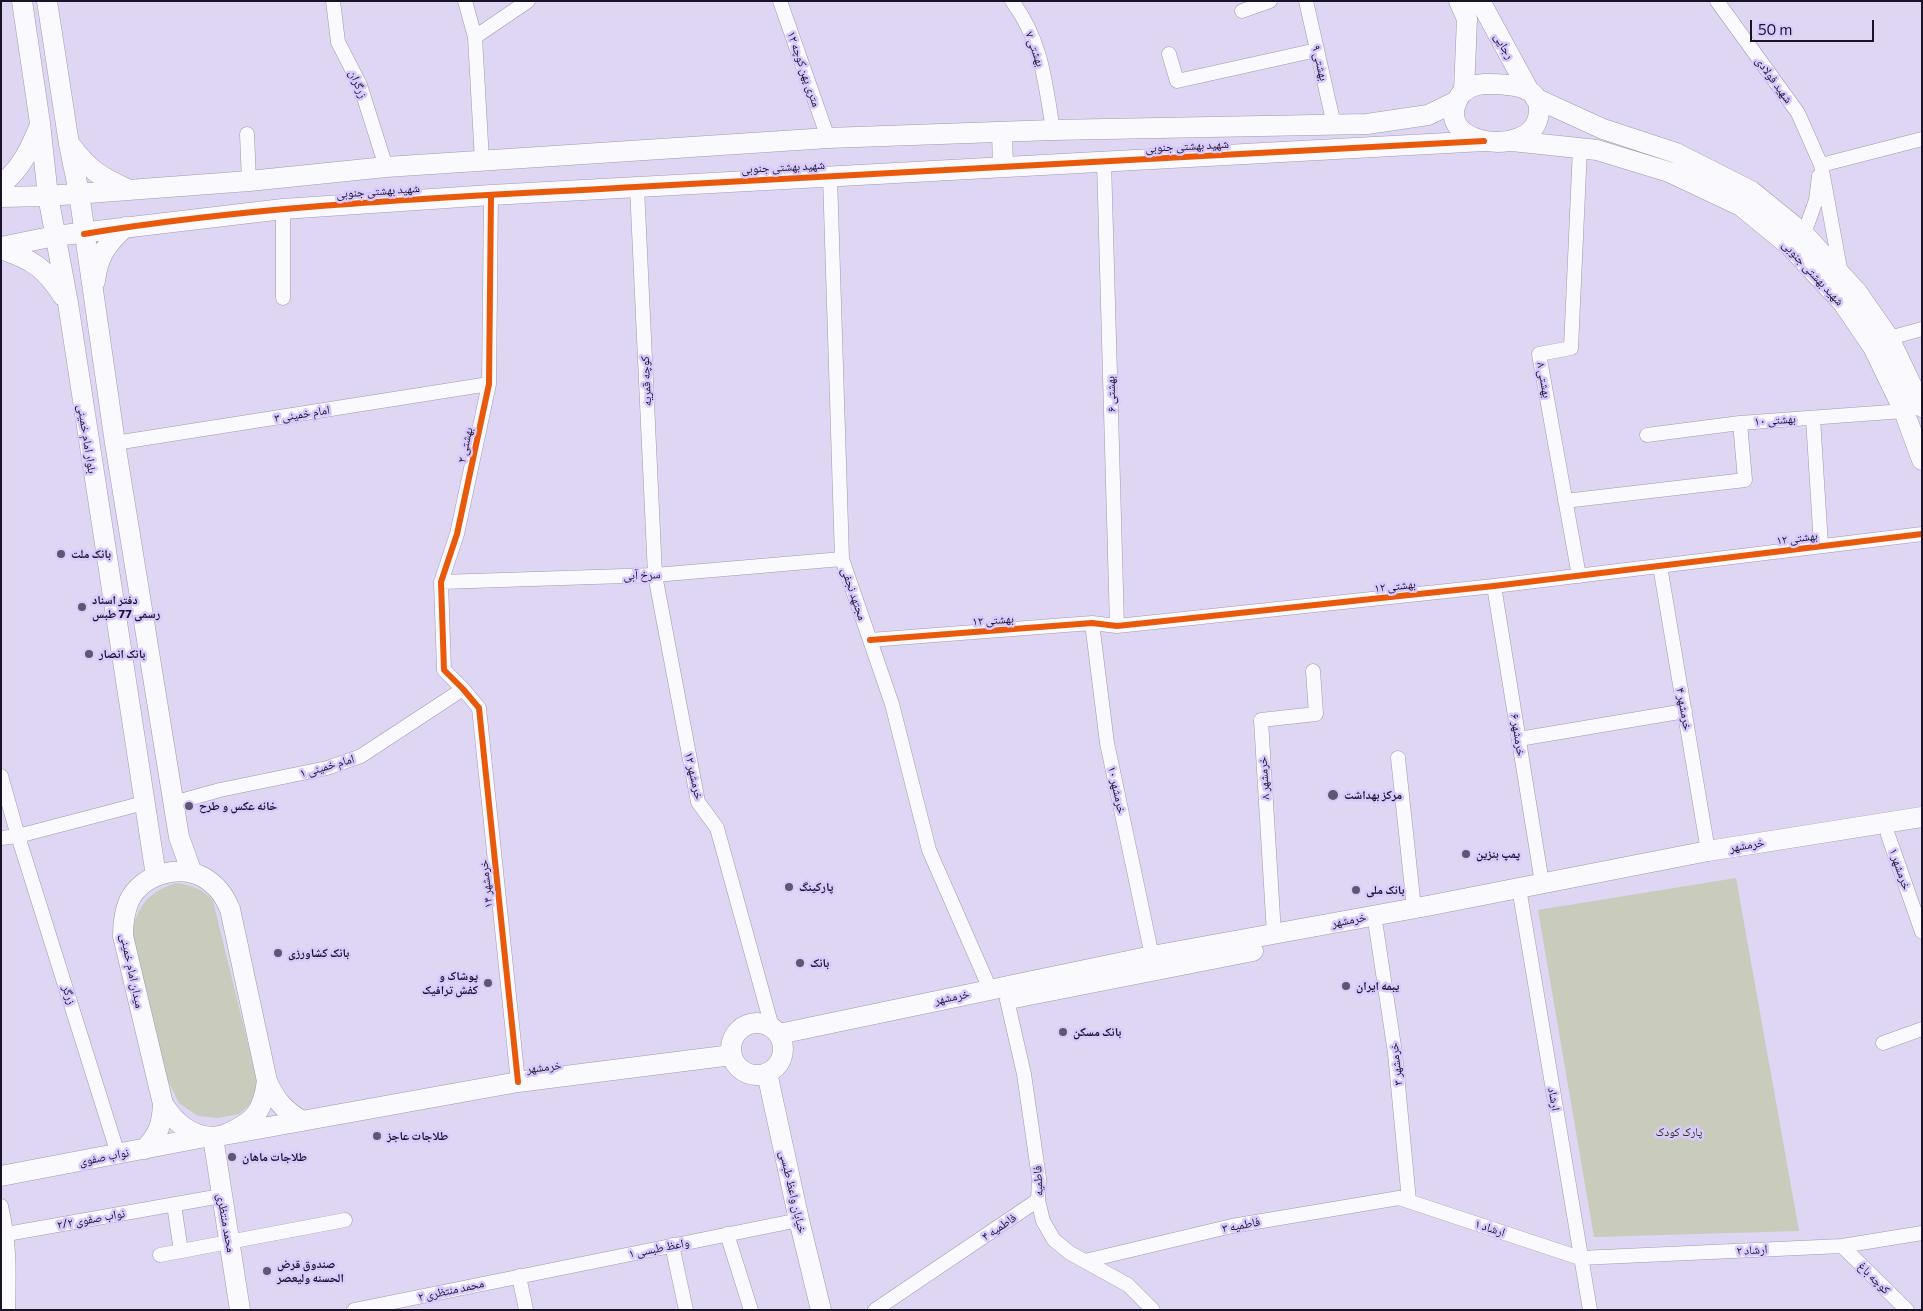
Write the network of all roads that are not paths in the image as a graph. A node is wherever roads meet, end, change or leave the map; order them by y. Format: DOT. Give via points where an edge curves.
graph roads {
  1 [pos="22,1"];
  2 [pos="47,1"];
  3 [pos="332,1"];
  4 [pos="465,1"];
  5 [pos="528,1"];
  6 [pos="780,1"];
  7 [pos="1012,1"];
  8 [pos="1270,1"];
  9 [pos="1306,1"];
  10 [pos="1459,1"];
  11 [pos="1480,1"];
  12 [pos="1717,1"];
  13 [pos="1242,11"];
  14 [pos="475,36"];
  15 [pos="1317,50"];
  16 [pos="1169,54"];
  17 [pos="1532,95"];
  18 [pos="1461,96"];
  19 [pos="40,123"];
  20 [pos="1334,125"];
  21 [pos="1052,130"];
  22 [pos="1002,132"];
  23 [pos="247,134"];
  24 [pos="828,138"];
  25 [pos="1922,139"];
  26 [pos="1484,141"];
  27 [pos="1512,141"];
  28 [pos="69,144"];
  29 [pos="1580,148"];
  30 [pos="482,161"];
  31 [pos="1104,161"];
  32 [pos="1821,165"];
  33 [pos="386,167"];
  34 [pos="1003,167"];
  35 [pos="830,176"];
  36 [pos="249,181"];
  37 [pos="1,184"];
  38 [pos="637,187"];
  39 [pos="127,189"];
  40 [pos="79,193"];
  41 [pos="491,195"];
  42 [pos="48,196"];
  43 [pos="1,198"];
  44 [pos="283,209"];
  45 [pos="125,227"];
  46 [pos="84,234"];
  47 [pos="1804,234"];
  48 [pos="55,236"];
  49 [pos="1,248"];
  50 [pos="1842,275"];
  51 [pos="94,298"];
  52 [pos="283,298"];
  53 [pos="68,303"];
  54 [pos="1922,329"];
  55 [pos="1889,338"];
  56 [pos="489,384"];
  57 [pos="1913,409"];
  58 [pos="1813,418"];
  59 [pos="1740,423"];
  60 [pos="1647,435"];
  61 [pos="115,443"];
  62 [pos="1922,460"];
  63 [pos="1565,501"];
  64 [pos="1922,534"];
  65 [pos="1821,546"];
  66 [pos="842,560"];
  67 [pos="1660,566"];
  68 [pos="655,575"];
  69 [pos="1579,576"];
  70 [pos="441,582"];
  71 [pos="1494,586"];
  72 [pos="1092,623"];
  73 [pos="1117,626"];
  74 [pos="870,640"];
  75 [pos="1313,671"];
  76 [pos="463,689"];
  77 [pos="1685,711"];
  78 [pos="1519,739"];
  79 [pos="1398,758"];
  80 [pos="1,776"];
  81 [pos="173,802"];
  82 [pos="144,803"];
  83 [pos="1922,817"];
  84 [pos="1922,830"];
  85 [pos="1888,835"];
  86 [pos="18,836"];
  87 [pos="1,838"];
  88 [pos="1708,852"];
  89 [pos="192,873"];
  90 [pos="156,876"];
  91 [pos="1542,883"];
  92 [pos="1520,893"];
  93 [pos="1414,908"];
  94 [pos="1376,927"];
  95 [pos="1922,932"];
  96 [pos="1274,934"];
  97 [pos="1152,956"];
  98 [pos="998,994"];
  99 [pos="1922,1029"];
  100 [pos="778,1034"];
  101 [pos="1882,1043"];
  102 [pos="732,1055"];
  103 [pos="767,1073"];
  104 [pos="267,1081"];
  105 [pos="518,1082"];
  106 [pos="163,1104"];
  107 [pos="302,1121"];
  108 [pos="214,1136"];
  109 [pos="146,1149"];
  110 [pos="118,1154"];
  111 [pos="1,1176"];
  112 [pos="221,1196"];
  113 [pos="1038,1200"];
  114 [pos="1404,1200"];
  115 [pos="174,1205"];
  116 [pos="1,1206"];
  117 [pos="345,1220"];
  118 [pos="799,1220"];
  119 [pos="1922,1233"];
  120 [pos="727,1234"];
  121 [pos="4,1235"];
  122 [pos="229,1241"];
  123 [pos="672,1245"];
  124 [pos="1842,1246"];
  125 [pos="181,1251"];
  126 [pos="160,1255"];
  127 [pos="1580,1258"];
  128 [pos="1085,1261"];
  129 [pos="519,1276"];
  130 [pos="388,1306"];
  131 [pos="8,1310"];
  132 [pos="240,1310"];
  133 [pos="354,1310"];
  134 [pos="526,1310"];
  135 [pos="686,1310"];
  136 [pos="751,1310"];
  137 [pos="821,1310"];
  138 [pos="875,1310"];
  139 [pos="1153,1310"];
  140 [pos="1590,1310"];
  141 [pos="1906,1310"];
  1 -- 19 [label="main road, بلوار امام خمینی"];
  2 -- 28 [label="main road"];
  3 -- 33 [label="street, زرگران" via="338,42 360,84"];
  4 -- 14 [label="street"];
  5 -- 14 [label="street"];
  6 -- 24 [label="street, ۱۲ متری پهن کوچه"];
  7 -- 21 [label="street, بهشتی ۷" via="1023,15 1041,59"];
  8 -- 13 [label="street"];
  9 -- 15 [label="street, بهشتی ۹"];
  10 -- 18 [label="main road" via="1467,19"];
  11 -- 17 [label="main road, رجایی"];
  12 -- 32 [label="street, شهید فولادی" via="1798,114"];
  14 -- 30 [label="street"];
  15 -- 16 [label="street" via="1177,81"];
  15 -- 20 [label="street, بهشتی ۹"];
  17 -- 18 [label="main road" via="1521,86 1484,84 1475,85"];
  17 -- 27 [label="main road" via="1538,108 1535,126 1529,134"];
  17 -- 47 [label="main road, شهید بهشتی جنوبی" via="1603,129 1676,153 1751,191"];
  18 -- 20 [label="main road, شهید بهشتی جنوبی" via="1428,115"];
  18 -- 26 [label="main road" via="1454,112 1460,129 1467,136"];
  19 -- 37 [label="main road" via="28,154"];
  19 -- 42 [label="main road, بلوار امام خمینی"];
  20 -- 21 [label="main road, شهید بهشتی جنوبی"];
  21 -- 22 [label="main road, شهید بهشتی جنوبی"];
  22 -- 24 [label="main road, شهید بهشتی جنوبی"];
  22 -- 34 [label="main road"];
  23 -- 36 [label="street"];
  24 -- 30 [label="main road, شهید بهشتی جنوبی"];
  25 -- 32 [label="street"];
  26 -- 27 [label="main road"];
  26 -- 31 [label="main road, شهید بهشتی جنوبی"];
  27 -- 29 [label="main road, شهید بهشتی جنوبی"];
  28 -- 39 [label="main road" via="100,176"];
  28 -- 40 [label="main road"];
  29 -- 57 [label="main road, شهید بهشتی جنوبی" via="1669,172 1741,206 1791,247 1843,303"];
  29 -- 63 [label="street, بهشتی ۸" via="1571,348 1539,354"];
  30 -- 33 [label="main road, شهید بهشتی جنوبی"];
  31 -- 34 [label="main road, شهید بهشتی جنوبی"];
  31 -- 73 [label="street, بهشتی ۶"];
  32 -- 47 [label="street" via="1816,200"];
  32 -- 50 [label="street, شهید فولادی"];
  33 -- 36 [label="main road, شهید بهشتی جنوبی"];
  34 -- 35 [label="main road, شهید بهشتی جنوبی"];
  35 -- 38 [label="main road, شهید بهشتی جنوبی"];
  35 -- 66 [label="street, مجتهد نجفی"];
  36 -- 39 [label="main road, شهید بهشتی جنوبی"];
  38 -- 41 [label="main road, شهید بهشتی جنوبی"];
  38 -- 68 [label="street, کوچه قمریه"];
  39 -- 40 [label="main road, شهید بهشتی جنوبی"];
  40 -- 42 [label="main road, شهید بهشتی جنوبی"];
  40 -- 46 [label="main road"];
  41 -- 44 [label="main road, شهید بهشتی جنوبی"];
  41 -- 56 [label="street, بهشتی ۲"];
  42 -- 43 [label="main road, شهید بهشتی جنوبی"];
  42 -- 48 [label="main road, بلوار امام خمینی"];
  44 -- 45 [label="main road, شهید بهشتی جنوبی"];
  44 -- 52 [label="street"];
  45 -- 46 [label="main road, شهید بهشتی جنوبی"];
  45 -- 51 [label="main road" via="108,243 97,265"];
  46 -- 48 [label="main road, شهید بهشتی جنوبی"];
  46 -- 51 [label="main road"];
  47 -- 50 [label="main road, شهید بهشتی جنوبی"];
  48 -- 49 [label="main road, شهید بهشتی جنوبی"];
  48 -- 53 [label="main road, بلوار امام خمینی"];
  49 -- 53 [label="main road" via="26,258 51,276"];
  50 -- 55 [label="main road, شهید بهشتی جنوبی"];
  51 -- 61 [label="main road"];
  53 -- 82 [label="main road, بلوار امام خمینی"];
  54 -- 55 [label="street"];
  55 -- 57 [label="main road, شهید بهشتی جنوبی"];
  56 -- 61 [label="street, امام خمینی ۳"];
  56 -- 70 [label="street, بهشتی ۲" via="457,534"];
  57 -- 58 [label="street, بهشتی ۱۰"];
  57 -- 62 [label="main road, شهید بهشتی جنوبی"];
  58 -- 59 [label="street, بهشتی ۱۰"];
  58 -- 65 [label="street"];
  59 -- 60 [label="street, بهشتی ۱۰"];
  59 -- 63 [label="street" via="1745,480"];
  61 -- 81 [label="main road"];
  63 -- 69 [label="street, بهشتی ۸"];
  64 -- 65 [label="street, بهشتی ۱۲"];
  65 -- 67 [label="street, بهشتی ۱۲"];
  66 -- 68 [label="street, سرخ آبی"];
  66 -- 74 [label="street, مجتهد نجفی"];
  67 -- 69 [label="street, بهشتی ۱۲"];
  67 -- 77 [label="street, خرمشهر ۴"];
  68 -- 70 [label="street, سرخ آبی"];
  68 -- 100 [label="street, خرمشهر ۱۲" via="698,802 718,828"];
  69 -- 71 [label="street, بهشتی ۱۲"];
  70 -- 76 [label="street, بهشتی ۲" via="444,670"];
  71 -- 73 [label="street, بهشتی ۱۲"];
  71 -- 78 [label="street, خرمشهر ۶"];
  72 -- 73 [label="street, بهشتی ۱۲"];
  72 -- 74 [label="street, بهشتی ۱۲"];
  72 -- 97 [label="street, خرمشهر ۱۰" via="1107,744"];
  74 -- 98 [label="street, مجتهد نجفی" via="892,704 929,850"];
  75 -- 96 [label="street, خرمشهر ۸" via="1316,714 1260,720"];
  76 -- 81 [label="street, امام خمینی ۱" via="361,756 328,768"];
  76 -- 105 [label="street, خرمشهر ۱۴" via="479,708"];
  77 -- 78 [label="street"];
  77 -- 88 [label="street, خرمشهر ۴"];
  78 -- 91 [label="street, خرمشهر ۶"];
  79 -- 93 [label="street"];
  80 -- 86 [label="street, زرگر"];
  81 -- 89 [label="main road" via="179,837"];
  82 -- 86 [label="street"];
  82 -- 90 [label="main road, بلوار امام خمینی"];
  83 -- 88 [label="main road, خرمشهر"];
  84 -- 85 [label="main road, خرمشهر"];
  85 -- 92 [label="main road, خرمشهر"];
  85 -- 95 [label="street, خرمشهر ۱"];
  86 -- 87 [label="street"];
  86 -- 110 [label="street, زرگر"];
  88 -- 91 [label="main road, خرمشهر"];
  89 -- 90 [label="main road, میدان امام خمینی" via="174,871"];
  89 -- 104 [label="main road, میدان امام خمینی" via="208,880 222,893 230,909"];
  90 -- 106 [label="main road, میدان امام خمینی" via="129,900 123,918 123,936"];
  91 -- 92 [label="main road, خرمشهر"];
  92 -- 93 [label="main road, خرمشهر"];
  92 -- 94 [label="main road, خرمشهر"];
  92 -- 127 [label="street, ارشاد"];
  93 -- 96 [label="main road, خرمشهر"];
  94 -- 98 [label="main road, خرمشهر"];
  94 -- 114 [label="street, خرمشهر ۳" via="1395,1053"];
  96 -- 97 [label="main road, خرمشهر"];
  97 -- 98 [label="main road, خرمشهر"];
  98 -- 100 [label="main road, خرمشهر"];
  98 -- 113 [label="street, فاطمیه" via="1025,1083 1039,1178"];
  99 -- 101 [label="street"];
  100 -- 102 [label="main road" via="764,1024 746,1025 734,1037"];
  100 -- 103 [label="main road" via="782,1057 779,1064"];
  102 -- 103 [label="main road" via="741,1070 749,1074"];
  102 -- 105 [label="main road, خرمشهر"];
  103 -- 118 [label="main road, خیابان واعظ طبسی"];
  104 -- 107 [label="main road" via="274,1098 287,1112"];
  104 -- 108 [label="main road, میدان امام خمینی" via="264,1100 256,1116 241,1128"];
  105 -- 107 [label="main road, خرمشهر"];
  106 -- 108 [label="main road, میدان امام خمینی" via="173,1120 188,1131"];
  106 -- 109 [label="main road" via="156,1136"];
  107 -- 108 [label="main road, خرمشهر"];
  108 -- 109 [label="main road, نواب صفوی"];
  108 -- 112 [label="main road, محمد منتظری"];
  109 -- 110 [label="main road, نواب صفوی"];
  110 -- 111 [label="main road, نواب صفوی"];
  112 -- 115 [label="street, نواب صفوی ۲/۲"];
  112 -- 122 [label="main road, محمد منتظری"];
  113 -- 128 [label="street, فاطمیه" via="1043,1221 1054,1240"];
  113 -- 138 [label="street, فاطمیه ۴"];
  114 -- 127 [label="street, ارشاد ۱"];
  114 -- 128 [label="street, فاطمیه ۳" via="1232,1226"];
  115 -- 121 [label="street, نواب صفوی ۲/۲"];
  115 -- 125 [label="street"];
  116 -- 121 [label="street"];
  117 -- 122 [label="street"];
  118 -- 120 [label="street, واعظ طبسی ۱"];
  118 -- 137 [label="main road, خیابان واعظ طبسی"];
  119 -- 124 [label="street, ارشاد ۲"];
  120 -- 123 [label="street, واعظ طبسی ۱"];
  120 -- 136 [label="street"];
  121 -- 131 [label="street" via="9,1260"];
  122 -- 125 [label="street"];
  122 -- 132 [label="main road, محمد منتظری"];
  123 -- 129 [label="street, واعظ طبسی ۱"];
  123 -- 135 [label="street"];
  124 -- 127 [label="street, ارشاد ۲"];
  124 -- 141 [label="street, کوچه باغ"];
  125 -- 126 [label="street"];
  127 -- 140 [label="street, ارشاد"];
  128 -- 139 [label="street, فاطمیه" via="1128,1285"];
  129 -- 130 [label="street, محمد منتظری ۲"];
  129 -- 134 [label="street"];
  130 -- 133 [label="street, محمد منتظری ۲"];
}
